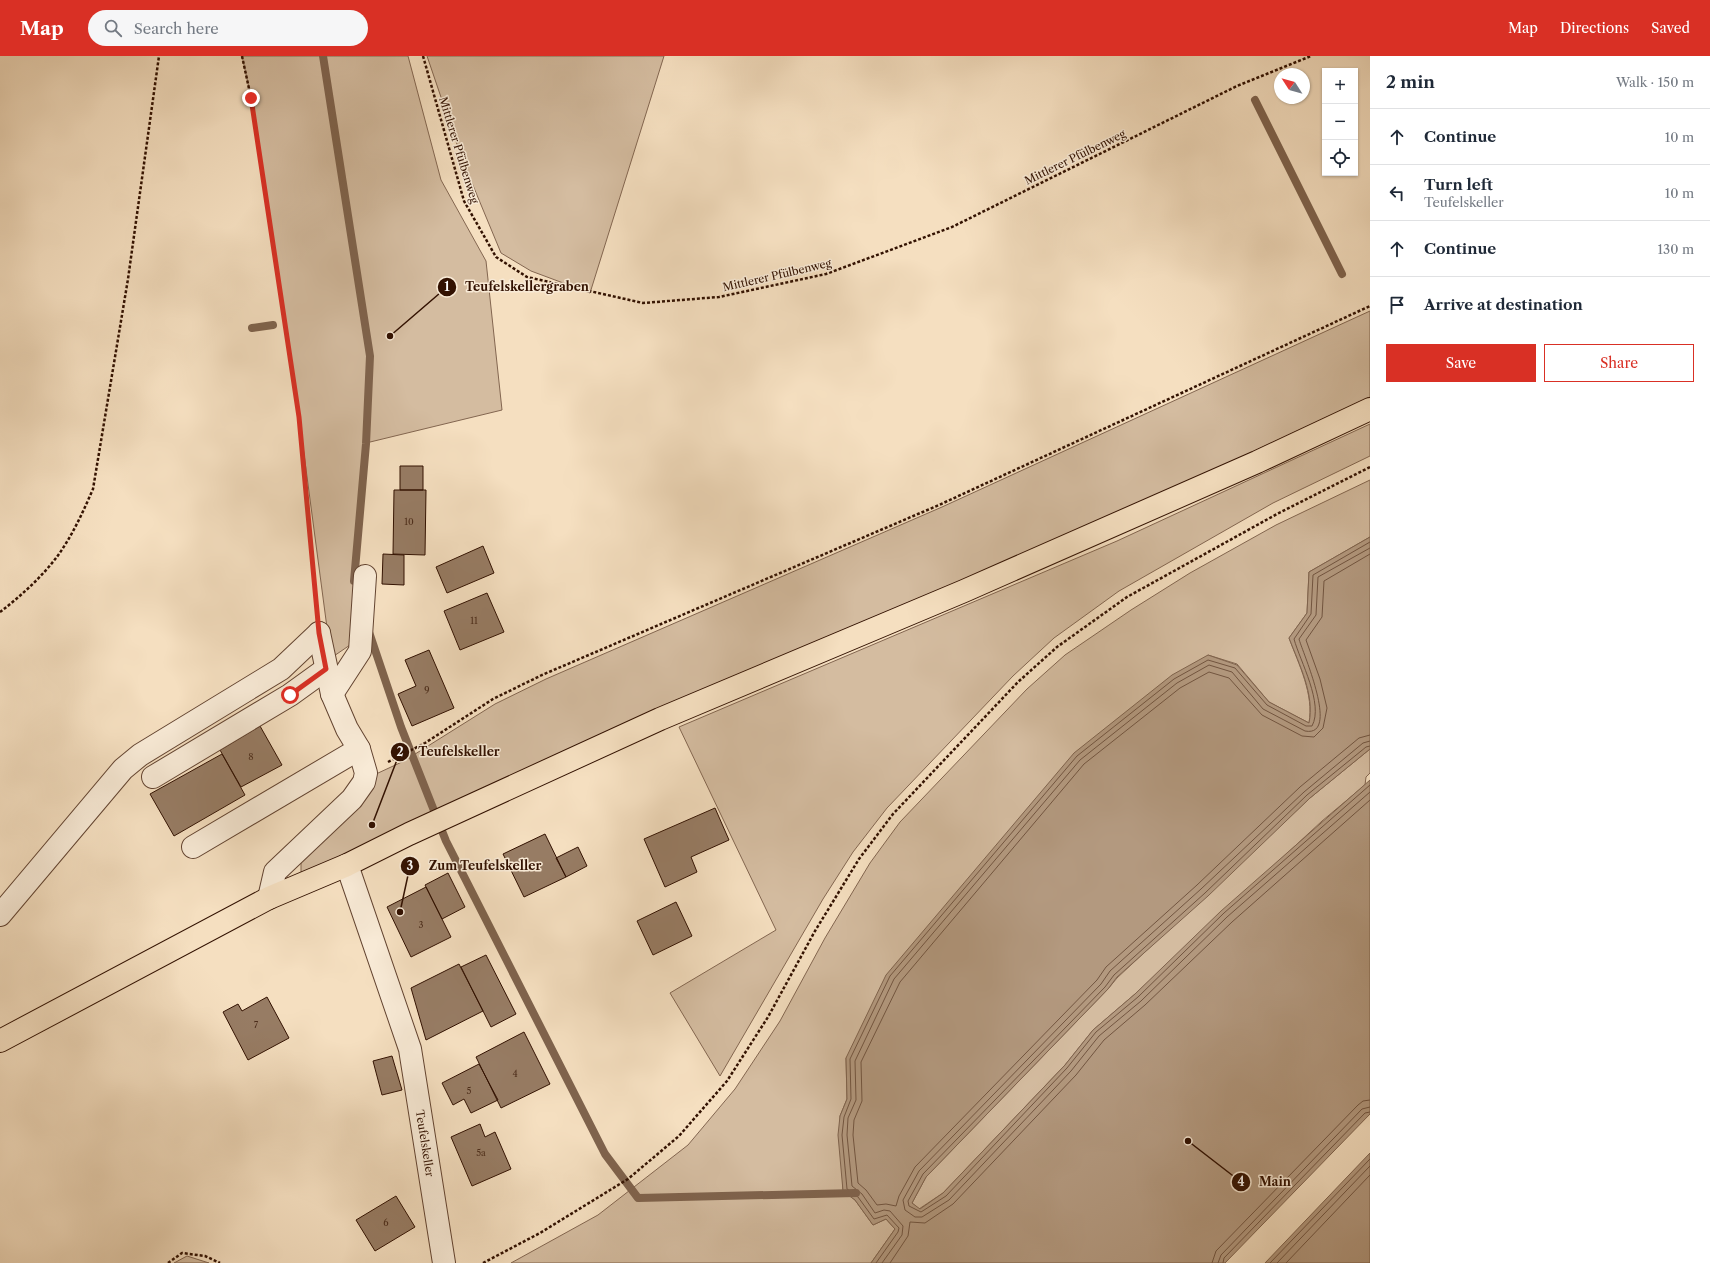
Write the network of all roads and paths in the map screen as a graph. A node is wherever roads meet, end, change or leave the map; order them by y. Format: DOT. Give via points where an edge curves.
graph roads {
  1 [pos="159,56"];
  2 [pos="242,56"];
  3 [pos="423,56"];
  4 [pos="1311,56"];
  5 [pos="1370,306"];
  6 [pos="1370,408"];
  7 [pos="1370,467"];
  8 [pos="365,576"];
  9 [pos="0,612"];
  10 [pos="319,633"];
  11 [pos="326,669"];
  12 [pos="332,694"];
  13 [pos="359,749"];
  14 [pos="402,756"];
  15 [pos="153,777"];
  16 [pos="193,847"];
  17 [pos="347,865"];
  18 [pos="269,898"];
  19 [pos="0,915"];
  20 [pos="0,1041"];
  21 [pos="168,1263"];
  22 [pos="220,1263"];
  23 [pos="444,1263"];
  24 [pos="483,1263"];
  1 -- 9 [label="path" via="128,279 93,490 58,555 22,596"];
  2 -- 10 [label="path" via="251,98 299,417"];
  3 -- 4 [label="path, Mittlerer Pfülbenweg" via="464,201 496,257 527,277 643,303 719,297 826,274 944,230 1237,86"];
  5 -- 14 [label="path" via="939,505 542,675 492,699"];
  6 -- 17 [label="main road" via="1250,465 964,591 660,720 449,815"];
  7 -- 24 [label="path" via="1277,514 1128,598 1051,652 1018,682 893,814 859,858 768,1017 727,1081 679,1136 628,1179 540,1233"];
  8 -- 12 [label="street" via="360,651"];
  10 -- 11 [label="street"];
  10 -- 19 [label="street" via="281,669 140,755 123,769"];
  11 -- 12 [label="street"];
  11 -- 15 [label="street" via="290,695"];
  12 -- 13 [label="street"];
  13 -- 16 [label="street"];
  13 -- 18 [label="street" via="366,773 364,782 352,799 275,872"];
  17 -- 18 [label="main road"];
  17 -- 23 [label="street, Teufelskeller" via="410,1049"];
  18 -- 20 [label="main road"];
  21 -- 22 [label="path" via="182,1253 205,1256"];
}
